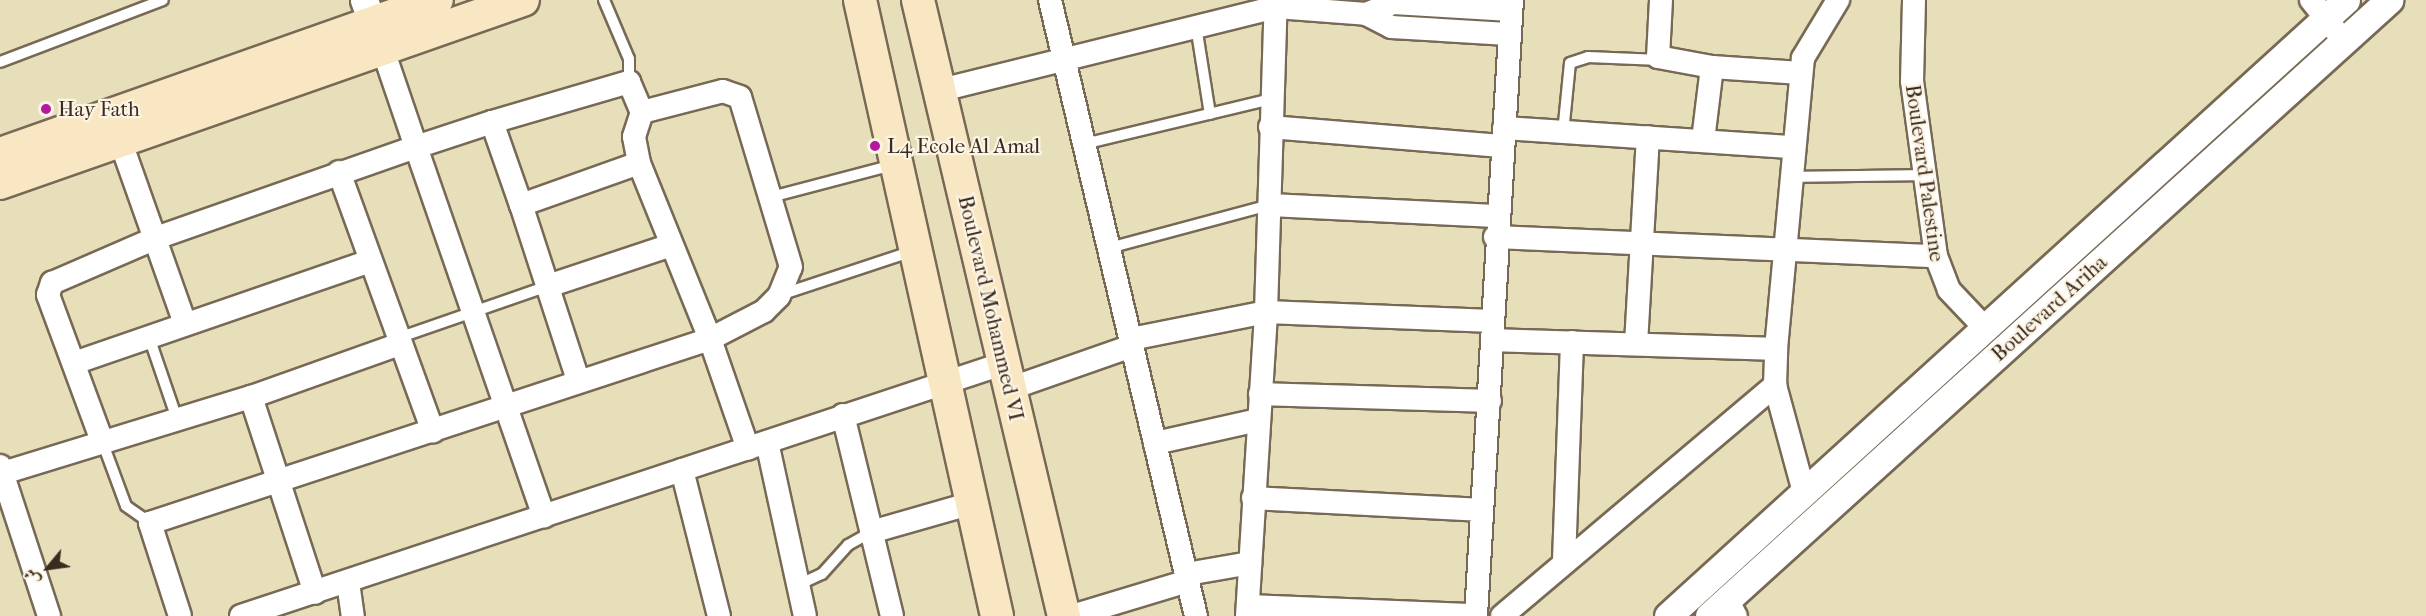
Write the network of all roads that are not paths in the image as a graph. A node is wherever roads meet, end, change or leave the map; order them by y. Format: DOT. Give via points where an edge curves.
graph roads {
  1 [pos="163,0"];
  2 [pos="437,0"];
  3 [pos="523,0"];
  4 [pos="604,0"];
  5 [pos="860,0"];
  6 [pos="918,0"];
  7 [pos="1050,0"];
  8 [pos="1661,0"];
  9 [pos="1838,0"];
  10 [pos="1914,0"];
  11 [pos="2346,0"];
  12 [pos="2389,0"];
  13 [pos="1393,2"];
  14 [pos="1276,4"];
  15 [pos="1511,5"];
  16 [pos="2318,10"];
  17 [pos="1366,14"];
  18 [pos="373,24"];
  19 [pos="1196,26"];
  20 [pos="1391,27"];
  21 [pos="1508,34"];
  22 [pos="2344,41"];
  23 [pos="1064,58"];
  24 [pos="1660,60"];
  25 [pos="0,62"];
  26 [pos="1712,67"];
  27 [pos="1801,73"];
  28 [pos="629,82"];
  29 [pos="941,90"];
  30 [pos="1271,99"];
  31 [pos="642,112"];
  32 [pos="1210,114"];
  33 [pos="492,122"];
  34 [pos="1270,127"];
  35 [pos="1563,133"];
  36 [pos="1503,137"];
  37 [pos="1648,137"];
  38 [pos="120,140"];
  39 [pos="1703,140"];
  40 [pos="1084,144"];
  41 [pos="416,147"];
  42 [pos="1792,147"];
  43 [pos="0,153"];
  44 [pos="639,163"];
  45 [pos="897,164"];
  46 [pos="339,172"];
  47 [pos="1925,175"];
  48 [pos="1790,177"];
  49 [pos="0,183"];
  50 [pos="771,197"];
  51 [pos="521,205"];
  52 [pos="1270,205"];
  53 [pos="1496,227"];
  54 [pos="156,238"];
  55 [pos="1643,241"];
  56 [pos="671,245"];
  57 [pos="1109,248"];
  58 [pos="916,250"];
  59 [pos="1786,250"];
  60 [pos="1936,256"];
  61 [pos="370,261"];
  62 [pos="548,285"];
  63 [pos="779,296"];
  64 [pos="472,310"];
  65 [pos="1266,312"];
  66 [pos="186,324"];
  67 [pos="1985,328"];
  68 [pos="1493,331"];
  69 [pos="149,336"];
  70 [pos="710,339"];
  71 [pos="399,341"];
  72 [pos="1572,342"];
  73 [pos="1131,343"];
  74 [pos="1636,344"];
  75 [pos="1776,349"];
  76 [pos="74,363"];
  77 [pos="1005,376"];
  78 [pos="946,379"];
  79 [pos="578,380"];
  80 [pos="1775,385"];
  81 [pos="1260,394"];
  82 [pos="251,398"];
  83 [pos="1490,401"];
  84 [pos="505,406"];
  85 [pos="843,415"];
  86 [pos="177,419"];
  87 [pos="1258,420"];
  88 [pos="433,430"];
  89 [pos="102,441"];
  90 [pos="1155,443"];
  91 [pos="758,446"];
  92 [pos="682,470"];
  93 [pos="1,471"];
  94 [pos="279,482"];
  95 [pos="1804,492"];
  96 [pos="1253,498"];
  97 [pos="972,503"];
  98 [pos="1482,510"];
  99 [pos="544,516"];
  100 [pos="150,523"];
  101 [pos="871,532"];
  102 [pos="1564,561"];
  103 [pos="1250,563"];
  104 [pos="1187,578"];
  105 [pos="348,582"];
  106 [pos="798,585"];
  107 [pos="315,593"];
  108 [pos="1247,611"];
  109 [pos="1724,611"];
  110 [pos="48,616"];
  111 [pos="180,616"];
  112 [pos="241,616"];
  113 [pos="353,616"];
  114 [pos="719,616"];
  115 [pos="805,616"];
  116 [pos="892,616"];
  117 [pos="997,616"];
  118 [pos="1064,616"];
  119 [pos="1072,616"];
  120 [pos="1196,616"];
  121 [pos="1476,616"];
  122 [pos="1502,616"];
  123 [pos="1668,616"];
  1 -- 25 [label="lane"];
  2 -- 18 [label="main road"];
  3 -- 18 [label="main road"];
  4 -- 28 [label="lane" via="629,59"];
  5 -- 45 [label="main road"];
  6 -- 29 [label="main road, Boulevard Mohammed VI"];
  7 -- 23 [label="street"];
  8 -- 24 [label="street"];
  9 -- 27 [label="street" via="1810,41"];
  10 -- 47 [label="street, Boulevard Palestine" via="1910,61"];
  11 -- 16 [label="street, Boulevard Ariha"];
  12 -- 22 [label="street, Boulevard Ariha"];
  13 -- 15 [label="street"];
  13 -- 17 [label="street"];
  13 -- 20 [label="street"];
  14 -- 17 [label="street"];
  14 -- 19 [label="street"];
  14 -- 30 [label="street"];
  15 -- 21 [label="street"];
  16 -- 22 [label="street"];
  16 -- 67 [label="street, Boulevard Ariha"];
  17 -- 20 [label="street"];
  18 -- 38 [label="main road"];
  18 -- 41 [label="street"];
  18 -- 43 [label="main road"];
  19 -- 23 [label="street"];
  19 -- 32 [label="lane"];
  20 -- 21 [label="street"];
  21 -- 36 [label="street"];
  22 -- 109 [label="street, Boulevard Ariha"];
  23 -- 29 [label="street"];
  23 -- 40 [label="street"];
  24 -- 26 [label="street"];
  24 -- 35 [label="lane" via="1588,57 1570,63"];
  26 -- 27 [label="street"];
  26 -- 39 [label="street"];
  27 -- 42 [label="street"];
  28 -- 31 [label="street"];
  28 -- 33 [label="street"];
  29 -- 77 [label="main road, Boulevard Mohammed VI"];
  30 -- 32 [label="lane"];
  30 -- 34 [label="street"];
  31 -- 44 [label="street" via="634,137"];
  31 -- 50 [label="street" via="733,91"];
  32 -- 40 [label="lane"];
  33 -- 41 [label="street"];
  33 -- 51 [label="street"];
  34 -- 36 [label="street"];
  34 -- 52 [label="street"];
  35 -- 36 [label="street"];
  35 -- 37 [label="street"];
  36 -- 53 [label="street"];
  37 -- 39 [label="street"];
  37 -- 55 [label="street"];
  38 -- 49 [label="main road"];
  38 -- 54 [label="street"];
  39 -- 42 [label="street"];
  40 -- 57 [label="street"];
  41 -- 46 [label="street"];
  41 -- 64 [label="street"];
  42 -- 48 [label="street"];
  44 -- 51 [label="street"];
  44 -- 56 [label="street"];
  45 -- 50 [label="lane"];
  45 -- 58 [label="main road"];
  46 -- 54 [label="street"];
  46 -- 61 [label="street"];
  47 -- 48 [label="lane"];
  47 -- 60 [label="street, Boulevard Palestine"];
  48 -- 59 [label="street"];
  50 -- 63 [label="street" via="791,267"];
  51 -- 62 [label="street"];
  52 -- 53 [label="street"];
  52 -- 57 [label="lane"];
  52 -- 65 [label="street"];
  53 -- 55 [label="street"];
  53 -- 68 [label="street"];
  54 -- 66 [label="street"];
  54 -- 76 [label="street" via="48,288"];
  55 -- 59 [label="street"];
  55 -- 74 [label="street"];
  56 -- 62 [label="street"];
  56 -- 70 [label="street"];
  57 -- 73 [label="street"];
  58 -- 63 [label="lane"];
  58 -- 78 [label="main road"];
  59 -- 60 [label="street"];
  59 -- 75 [label="street"];
  60 -- 67 [label="street, Boulevard Palestine" via="1949,290"];
  61 -- 66 [label="street"];
  61 -- 71 [label="street"];
  62 -- 64 [label="lane"];
  62 -- 79 [label="street"];
  63 -- 70 [label="street" via="752,321"];
  64 -- 71 [label="lane"];
  64 -- 84 [label="street"];
  65 -- 68 [label="street"];
  65 -- 73 [label="street"];
  65 -- 81 [label="street"];
  66 -- 69 [label="street"];
  67 -- 95 [label="street, Boulevard Ariha"];
  68 -- 72 [label="street"];
  68 -- 83 [label="street"];
  69 -- 76 [label="street"];
  69 -- 86 [label="lane"];
  70 -- 79 [label="street"];
  70 -- 91 [label="street"];
  71 -- 82 [label="street"];
  71 -- 88 [label="street"];
  72 -- 74 [label="street"];
  72 -- 102 [label="street"];
  73 -- 77 [label="street"];
  73 -- 90 [label="street"];
  74 -- 75 [label="street"];
  75 -- 80 [label="street"];
  76 -- 89 [label="street"];
  77 -- 78 [label="street"];
  77 -- 118 [label="main road, Boulevard Mohammed VI"];
  78 -- 85 [label="street"];
  78 -- 97 [label="main road"];
  79 -- 84 [label="street"];
  80 -- 95 [label="street"];
  80 -- 102 [label="street"];
  81 -- 83 [label="street"];
  81 -- 87 [label="street"];
  82 -- 86 [label="street"];
  82 -- 94 [label="street"];
  83 -- 98 [label="street"];
  84 -- 88 [label="street"];
  84 -- 99 [label="street"];
  85 -- 91 [label="street"];
  85 -- 101 [label="street"];
  86 -- 89 [label="street"];
  87 -- 90 [label="street"];
  87 -- 96 [label="street"];
  88 -- 94 [label="street"];
  89 -- 93 [label="street"];
  89 -- 100 [label="lane" via="126,506"];
  90 -- 104 [label="street"];
  91 -- 92 [label="street"];
  91 -- 106 [label="street"];
  92 -- 99 [label="street"];
  92 -- 114 [label="street"];
  93 -- 110 [label="street"];
  94 -- 100 [label="street"];
  94 -- 107 [label="street"];
  95 -- 123 [label="street, Boulevard Ariha"];
  96 -- 98 [label="street"];
  96 -- 103 [label="street"];
  97 -- 101 [label="street"];
  97 -- 117 [label="main road"];
  98 -- 121 [label="street"];
  99 -- 105 [label="street"];
  100 -- 111 [label="street"];
  101 -- 106 [label="lane" via="848,545 822,574"];
  101 -- 116 [label="street"];
  102 -- 122 [label="street"];
  103 -- 104 [label="street"];
  103 -- 108 [label="street"];
  104 -- 119 [label="street"];
  104 -- 120 [label="street"];
  105 -- 107 [label="street"];
  105 -- 113 [label="street"];
  106 -- 115 [label="street"];
  107 -- 112 [label="street"];
  108 -- 121 [label="street"];
}
